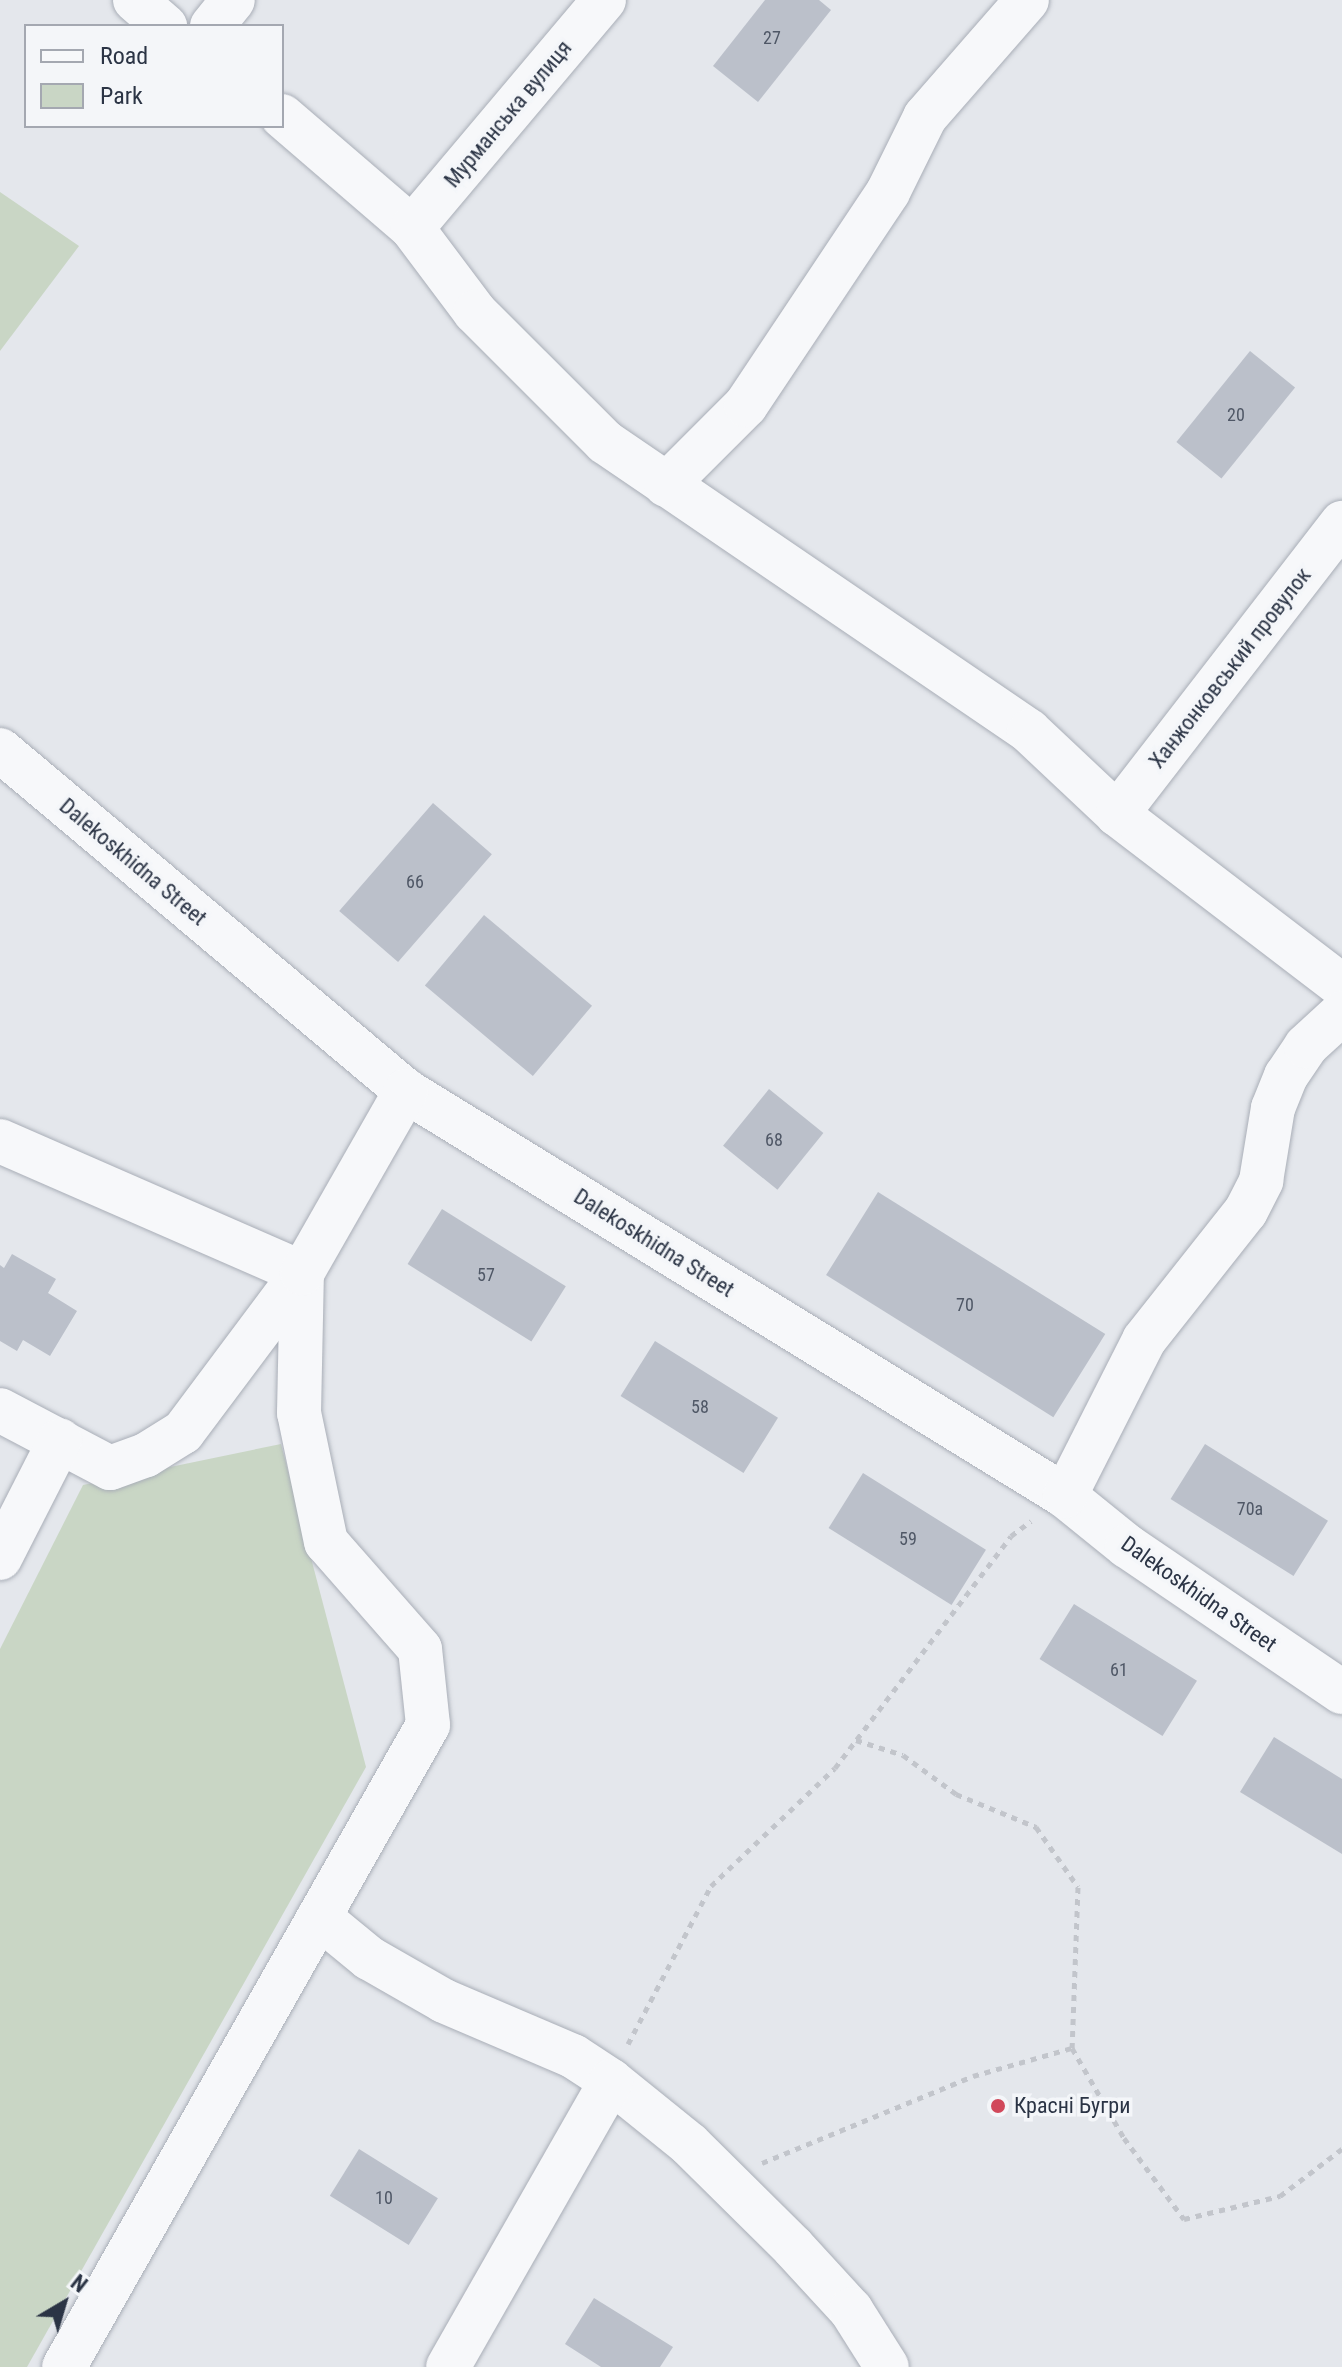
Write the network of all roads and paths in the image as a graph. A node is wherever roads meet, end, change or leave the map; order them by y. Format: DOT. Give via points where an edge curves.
graph roads {
  1 [pos="135,0"];
  2 [pos="233,0"];
  3 [pos="604,0"];
  4 [pos="1027,0"];
  5 [pos="163,24"];
  6 [pos="214,24"];
  7 [pos="284,118"];
  8 [pos="412,228"];
  9 [pos="666,485"];
  10 [pos="1342,523"];
  11 [pos="0,750"];
  12 [pos="1117,814"];
  13 [pos="1340,989"];
  14 [pos="406,1091"];
  15 [pos="0,1141"];
  16 [pos="302,1273"];
  17 [pos="0,1410"];
  18 [pos="60,1440"];
  19 [pos="1065,1496"];
  20 [pos="0,1558"];
  21 [pos="1342,1692"];
  22 [pos="856,1740"];
  23 [pos="319,1917"];
  24 [pos="1072,2048"];
  25 [pos="611,2081"];
  26 [pos="1342,2149"];
  27 [pos="724,2178"];
  28 [pos="64,2367"];
  29 [pos="448,2367"];
  30 [pos="887,2367"];
  1 -- 5 [label="street"];
  2 -- 6 [label="street"];
  3 -- 8 [label="street, Мурманська вулиця"];
  4 -- 9 [label="street" via="925,117 888,192 746,405"];
  7 -- 8 [label="street"];
  8 -- 9 [label="street" via="475,312 605,442"];
  9 -- 12 [label="street" via="1029,731"];
  10 -- 12 [label="street, Ханжонковський провулок"];
  11 -- 14 [label="street, Dalekoskhidna Street"];
  12 -- 13 [label="street"];
  13 -- 19 [label="street" via="1286,1076 1273,1108 1261,1181 1246,1211 1144,1340"];
  14 -- 16 [label="street"];
  14 -- 19 [label="street, Dalekoskhidna Street"];
  15 -- 16 [label="street"];
  16 -- 18 [label="street" via="183,1432 146,1455 110,1468"];
  16 -- 23 [label="street" via="299,1413 326,1542 420,1649 428,1725"];
  17 -- 18 [label="street"];
  18 -- 20 [label="street"];
  19 -- 21 [label="street, Dalekoskhidna Street" via="1127,1546"];
  19 -- 22 [label="path" via="1011,1536"];
  22 -- 24 [label="path" via="903,1755 956,1794 1036,1827 1070,1875 1078,1887"];
  22 -- 25 [label="path" via="835,1768 711,1886 663,1968"];
  23 -- 25 [label="street" via="369,1958 444,2001 573,2056"];
  23 -- 28 [label="street"];
  24 -- 26 [label="path" via="1124,2138 1184,2219 1280,2196"];
  24 -- 27 [label="path" via="973,2076"];
  25 -- 27 [label="street"];
  25 -- 29 [label="street"];
  27 -- 30 [label="street" via="851,2310"];
}
